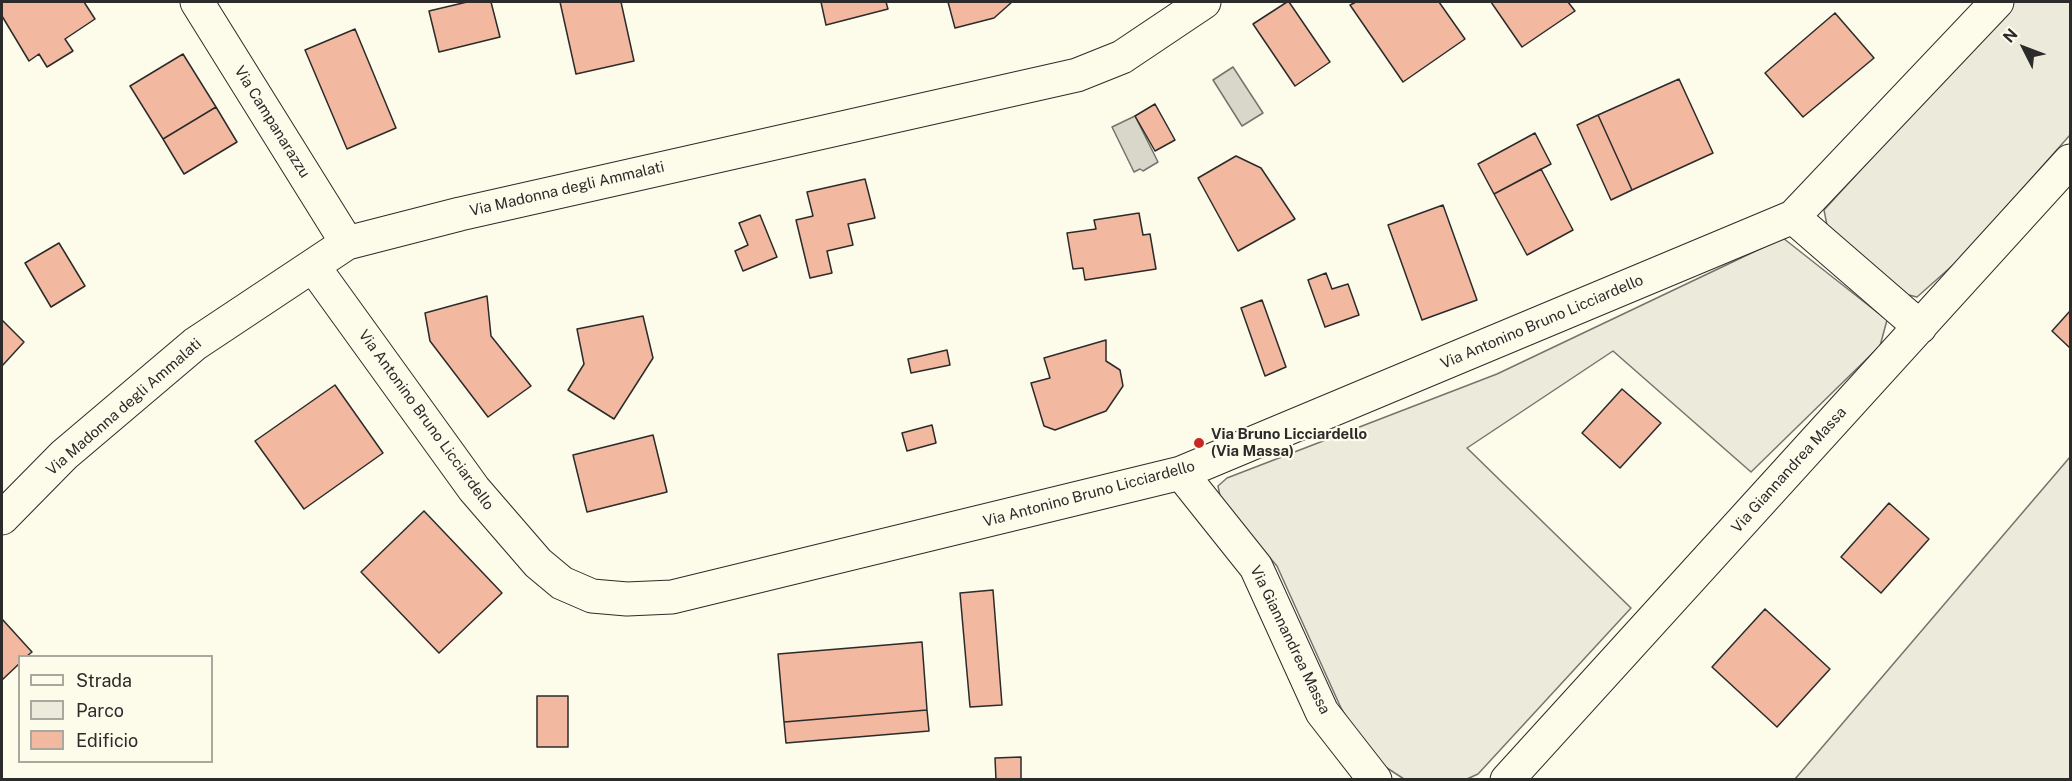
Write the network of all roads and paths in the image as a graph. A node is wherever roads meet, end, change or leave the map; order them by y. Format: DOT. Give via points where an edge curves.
graph roads {
  1 [pos="197,2"];
  2 [pos="1204,2"];
  3 [pos="1997,2"];
  4 [pos="2070,161"];
  5 [pos="1793,217"];
  6 [pos="347,243"];
  7 [pos="314,266"];
  8 [pos="1920,327"];
  9 [pos="1181,473"];
  10 [pos="2,518"];
  11 [pos="1375,780"];
  12 [pos="1508,780"];
  1 -- 6 [label="street, Via Campanarazzu"];
  2 -- 6 [label="street, Via Madonna degli Ammalati" via="1122,57 1077,75"];
  3 -- 5 [label="street, Via Antonino Bruno Licciardello"];
  4 -- 8 [label="street, Via Giannandrea Massa"];
  5 -- 8 [label="street"];
  5 -- 9 [label="street, Via Antonino Bruno Licciardello"];
  6 -- 7 [label="street, Via Madonna degli Ammalati"];
  7 -- 9 [label="street, Via Antonino Bruno Licciardello" via="474,489 538,563 562,583 592,596 672,597"];
  7 -- 10 [label="street, Via Madonna degli Ammalati" via="195,344 64,455"];
  8 -- 12 [label="street, Via Giannandrea Massa"];
  9 -- 11 [label="street, Via Giannandrea Massa" via="1256,567 1322,712"];
}
